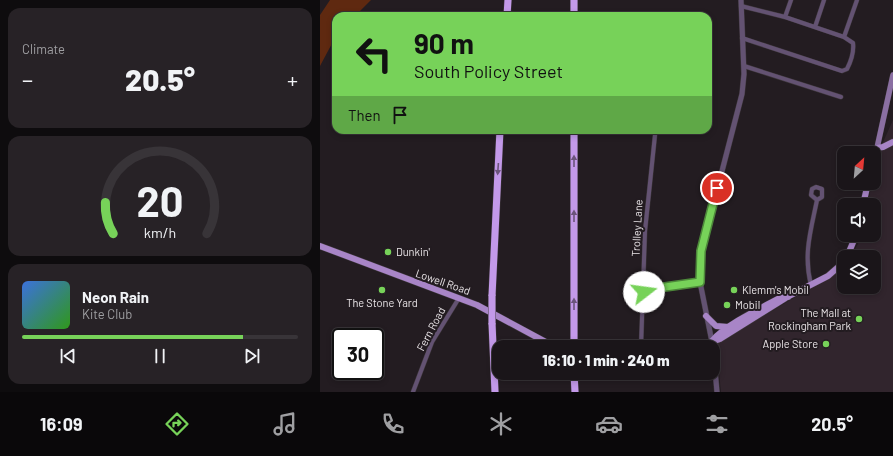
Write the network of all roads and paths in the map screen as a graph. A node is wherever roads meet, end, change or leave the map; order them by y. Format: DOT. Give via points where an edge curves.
graph roads {
  1 [pos="508,0"];
  2 [pos="574,0"];
  3 [pos="741,0"];
  4 [pos="791,0"];
  5 [pos="824,0"];
  6 [pos="857,0"];
  7 [pos="741,6"];
  8 [pos="507,12"];
  9 [pos="574,12"];
  10 [pos="785,17"];
  11 [pos="815,27"];
  12 [pos="844,37"];
  13 [pos="742,38"];
  14 [pos="744,66"];
  15 [pos="893,75"];
  16 [pos="841,97"];
  17 [pos="500,134"];
  18 [pos="574,134"];
  19 [pos="655,135"];
  20 [pos="893,142"];
  21 [pos="877,146"];
  22 [pos="881,147"];
  23 [pos="817,200"];
  24 [pos="320,246"];
  25 [pos="837,268"];
  26 [pos="700,282"];
  27 [pos="811,285"];
  28 [pos="644,290"];
  29 [pos="789,296"];
  30 [pos="459,298"];
  31 [pos="706,316"];
  32 [pos="729,327"];
  33 [pos="542,340"];
  34 [pos="574,340"];
  35 [pos="641,340"];
  36 [pos="712,340"];
  37 [pos="715,340"];
  38 [pos="719,340"];
  39 [pos="574,380"];
  40 [pos="716,380"];
  41 [pos="413,392"];
  42 [pos="495,392"];
  43 [pos="574,392"];
  44 [pos="717,392"];
  1 -- 8 [label="highway"];
  2 -- 9 [label="highway"];
  3 -- 7 [label="street"];
  4 -- 10 [label="street"];
  5 -- 11 [label="street"];
  6 -- 12 [label="street"];
  7 -- 10 [label="street"];
  7 -- 13 [label="street"];
  10 -- 11 [label="street"];
  11 -- 12 [label="street"];
  12 -- 13 [label="street" via="853,43 854,48 850,64 842,71"];
  13 -- 14 [label="street"];
  14 -- 16 [label="street"];
  14 -- 26 [label="street" via="742,94 701,251"];
  15 -- 21 [label="main road"];
  17 -- 42 [label="highway, one-way, bridge" via="492,296"];
  34 -- 18 [label="highway, one-way"];
  19 -- 28 [label="street, Trolley Lane" via="645,231"];
  20 -- 22 [label="main road"];
  23 -- 27 [label="street" via="806,260"];
  24 -- 30 [label="main road, Lowell Road"];
  25 -- 27 [label="main road"];
  26 -- 28 [label="street"];
  26 -- 31 [label="street"];
  27 -- 29 [label="main road"];
  28 -- 35 [label="street, Trolley Lane"];
  29 -- 32 [label="main road" via="780,298"];
  29 -- 38 [label="main road"];
  30 -- 33 [label="main road, Lowell Road"];
  30 -- 41 [label="street, Fern Road" via="432,342"];
  31 -- 32 [label="main road" via="716,326"];
  31 -- 36 [label="street"];
  32 -- 37 [label="main road" via="718,334"];
  39 -- 43 [label="highway"];
  40 -- 44 [label="street"];
}
